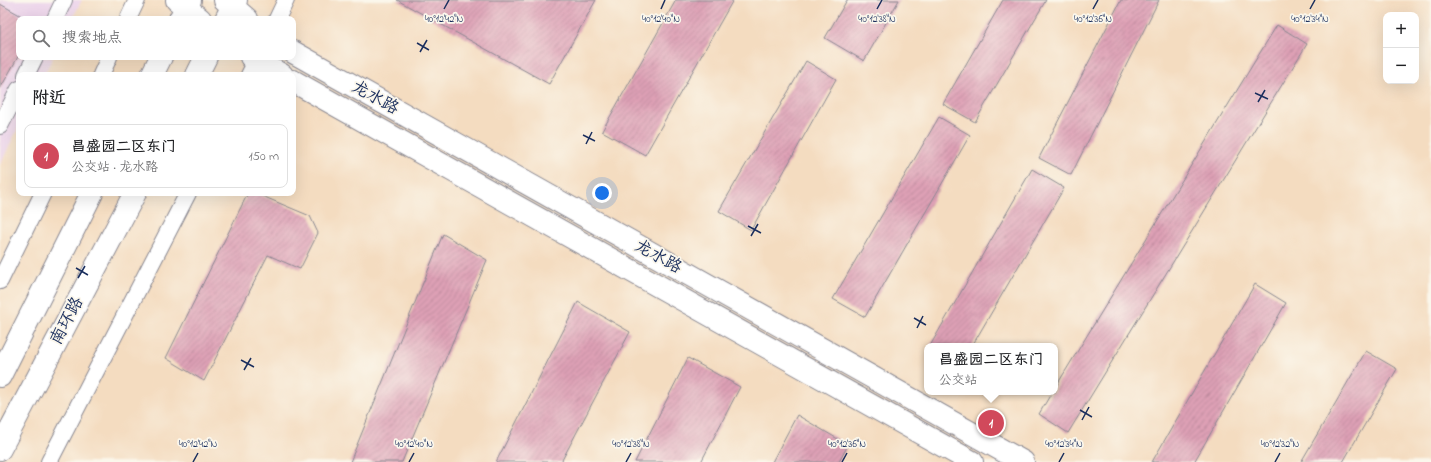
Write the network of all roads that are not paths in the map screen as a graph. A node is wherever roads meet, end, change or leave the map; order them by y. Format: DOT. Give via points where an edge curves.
graph roads {
  1 [pos="64,0"];
  2 [pos="137,0"];
  3 [pos="286,0"];
  4 [pos="56,16"];
  5 [pos="129,16"];
  6 [pos="278,16"];
  7 [pos="296,54"];
  8 [pos="34,60"];
  9 [pos="108,60"];
  10 [pos="160,60"];
  11 [pos="204,60"];
  12 [pos="253,62"];
  13 [pos="28,72"];
  14 [pos="102,72"];
  15 [pos="154,72"];
  16 [pos="198,72"];
  17 [pos="275,72"];
  18 [pos="296,83"];
  19 [pos="16,95"];
  20 [pos="0,126"];
  21 [pos="41,196"];
  22 [pos="90,196"];
  23 [pos="133,196"];
  24 [pos="186,196"];
  25 [pos="1,274"];
  26 [pos="0,376"];
  27 [pos="0,449"];
  28 [pos="49,462"];
  29 [pos="972,462"];
  30 [pos="1023,462"];
  1 -- 4 [label="street"];
  2 -- 5 [label="street"];
  3 -- 6 [label="street"];
  7 -- 30 [label="street, 龙水路"];
  8 -- 13 [label="street"];
  9 -- 14 [label="street"];
  10 -- 15 [label="street"];
  11 -- 16 [label="street"];
  12 -- 17 [label="street"];
  18 -- 29 [label="street, 龙水路"];
  19 -- 20 [label="street"];
  21 -- 25 [label="street"];
  22 -- 26 [label="street, 南环路"];
  23 -- 27 [label="street, 南环路"];
  24 -- 28 [label="street"];
}
